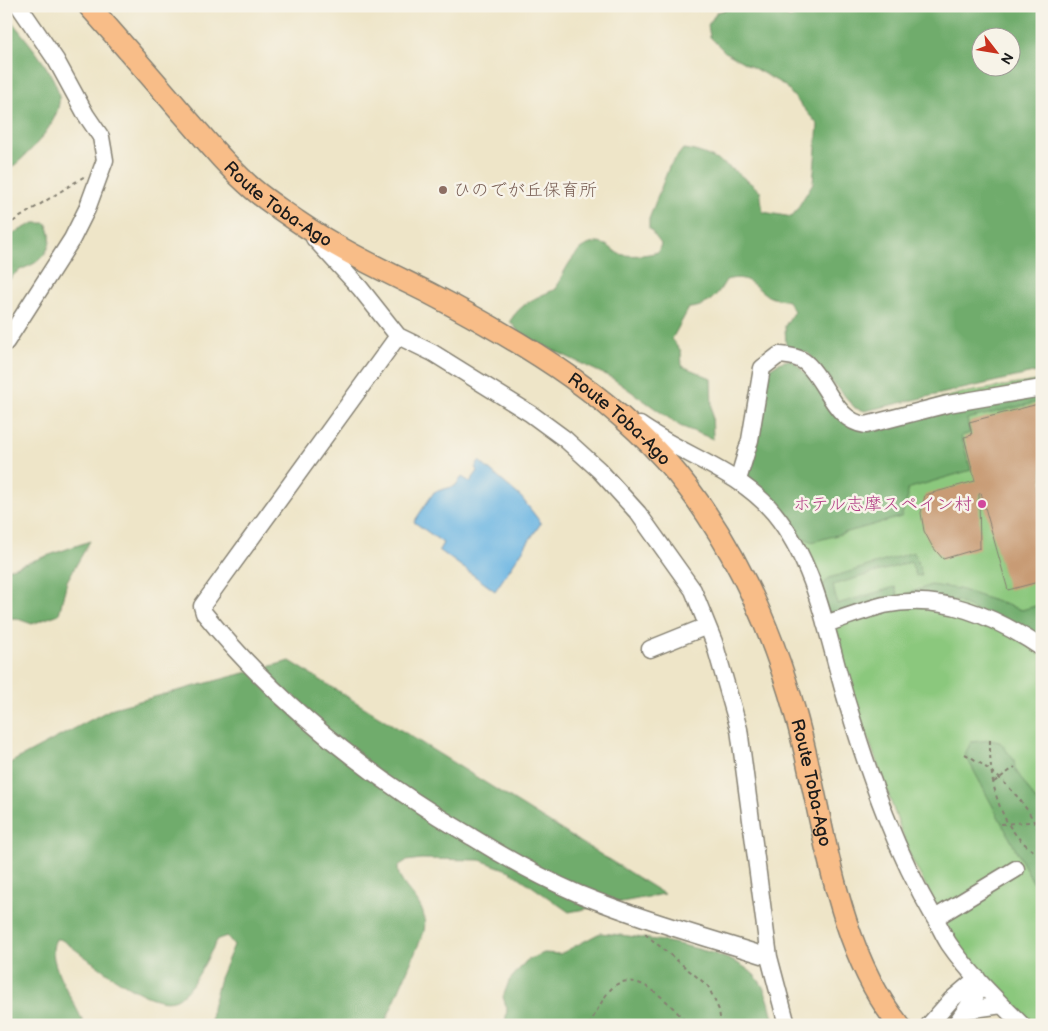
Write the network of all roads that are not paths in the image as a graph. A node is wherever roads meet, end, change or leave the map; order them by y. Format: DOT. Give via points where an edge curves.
graph roads {
  1 [pos="19,6"];
  2 [pos="89,6"];
  3 [pos="301,224"];
  4 [pos="398,336"];
  5 [pos="6,342"];
  6 [pos="585,386"];
  7 [pos="1042,388"];
  8 [pos="738,480"];
  9 [pos="825,624"];
  10 [pos="707,626"];
  11 [pos="1042,648"];
  12 [pos="650,649"];
  13 [pos="1016,869"];
  14 [pos="935,918"];
  15 [pos="769,957"];
  16 [pos="960,957"];
  17 [pos="977,978"];
  18 [pos="951,1000"];
  19 [pos="1002,1005"];
  20 [pos="967,1010"];
  21 [pos="896,1021"];
  22 [pos="787,1025"];
  23 [pos="929,1025"];
  24 [pos="955,1025"];
  25 [pos="1022,1025"];
  1 -- 5 [label="street" via="101,136 105,160 72,239"];
  2 -- 3 [label="main road, Route Toba-Ago" via="226,163 255,191"];
  3 -- 4 [label="street" via="360,288"];
  3 -- 6 [label="main road, Route Toba-Ago" via="515,340"];
  4 -- 10 [label="street" via="433,353 531,414 599,470 618,489 676,564 693,590"];
  4 -- 15 [label="street" via="202,606 204,613 255,673 323,734 439,818 509,859 578,893"];
  6 -- 8 [label="street" via="664,442"];
  6 -- 21 [label="main road, Route Toba-Ago" via="651,444 688,488 722,537 754,602 780,662 796,717 845,918 865,969"];
  7 -- 8 [label="street" via="948,404 866,425 856,424 841,412 807,364 793,356 779,355 762,368 750,440"];
  8 -- 9 [label="street" via="764,501 800,551"];
  9 -- 11 [label="street" via="884,605 948,604 996,620"];
  9 -- 14 [label="street" via="848,708 895,841"];
  10 -- 12 [label="street"];
  10 -- 15 [label="street" via="739,728"];
  13 -- 14 [label="street"];
  14 -- 16 [label="street" via="948,943"];
  15 -- 22 [label="street"];
  16 -- 17 [label="street"];
  16 -- 18 [label="street" via="960,978"];
  17 -- 18 [label="street"];
  17 -- 19 [label="street"];
  17 -- 20 [label="street" via="976,995"];
  18 -- 23 [label="street"];
  19 -- 20 [label="street"];
  19 -- 25 [label="street"];
  20 -- 24 [label="street"];
}
